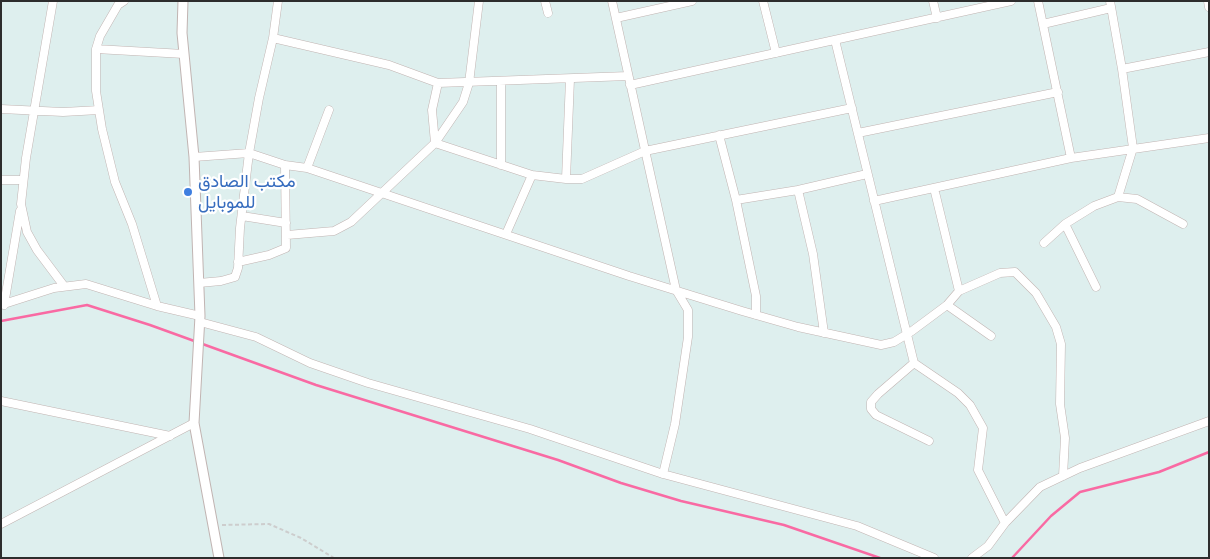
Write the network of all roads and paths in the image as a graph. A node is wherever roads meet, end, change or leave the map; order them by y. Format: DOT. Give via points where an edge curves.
graph roads {
  1 [pos="53,1"];
  2 [pos="124,1"];
  3 [pos="183,1"];
  4 [pos="278,1"];
  5 [pos="479,1"];
  6 [pos="545,1"];
  7 [pos="612,1"];
  8 [pos="692,1"];
  9 [pos="764,1"];
  10 [pos="933,1"];
  11 [pos="1011,1"];
  12 [pos="1038,1"];
  13 [pos="1208,1"];
  14 [pos="1110,5"];
  15 [pos="1209,7"];
  16 [pos="548,13"];
  17 [pos="616,18"];
  18 [pos="937,18"];
  19 [pos="1043,24"];
  20 [pos="273,38"];
  21 [pos="836,40"];
  22 [pos="96,49"];
  23 [pos="1209,52"];
  24 [pos="776,53"];
  25 [pos="184,54"];
  26 [pos="1122,70"];
  27 [pos="628,76"];
  28 [pos="570,78"];
  29 [pos="501,82"];
  30 [pos="438,83"];
  31 [pos="469,83"];
  32 [pos="630,85"];
  33 [pos="1058,92"];
  34 [pos="852,108"];
  35 [pos="1,109"];
  36 [pos="35,110"];
  37 [pos="99,110"];
  38 [pos="329,110"];
  39 [pos="858,134"];
  40 [pos="719,135"];
  41 [pos="1209,138"];
  42 [pos="435,144"];
  43 [pos="1133,148"];
  44 [pos="644,151"];
  45 [pos="250,153"];
  46 [pos="194,157"];
  47 [pos="1071,158"];
  48 [pos="285,165"];
  49 [pos="501,165"];
  50 [pos="307,168"];
  51 [pos="867,174"];
  52 [pos="532,175"];
  53 [pos="566,179"];
  54 [pos="1,180"];
  55 [pos="23,180"];
  56 [pos="934,188"];
  57 [pos="798,190"];
  58 [pos="384,192"];
  59 [pos="1118,197"];
  60 [pos="736,200"];
  61 [pos="874,201"];
  62 [pos="21,204"];
  63 [pos="242,216"];
  64 [pos="286,223"];
  65 [pos="1065,224"];
  66 [pos="1183,224"];
  67 [pos="506,234"];
  68 [pos="287,235"];
  69 [pos="1044,243"];
  70 [pos="238,262"];
  71 [pos="198,282"];
  72 [pos="64,286"];
  73 [pos="1096,287"];
  74 [pos="676,290"];
  75 [pos="958,292"];
  76 [pos="3,305"];
  77 [pos="947,305"];
  78 [pos="157,306"];
  79 [pos="756,315"];
  80 [pos="200,319"];
  81 [pos="824,333"];
  82 [pos="907,334"];
  83 [pos="991,336"];
  84 [pos="914,363"];
  85 [pos="1,401"];
  86 [pos="1209,421"];
  87 [pos="194,423"];
  88 [pos="170,436"];
  89 [pos="930,441"];
  90 [pos="663,474"];
  91 [pos="1063,476"];
  92 [pos="1004,523"];
  93 [pos="1,524"];
  94 [pos="214,526"];
  95 [pos="219,558"];
  96 [pos="334,558"];
  97 [pos="934,558"];
  98 [pos="972,558"];
  1 -- 36 [label="street"];
  2 -- 22 [label="street" via="118,5"];
  3 -- 25 [label="street"];
  4 -- 20 [label="street"];
  5 -- 31 [label="street"];
  6 -- 16 [label="street"];
  7 -- 17 [label="street"];
  8 -- 17 [label="street"];
  9 -- 24 [label="street"];
  10 -- 18 [label="street"];
  11 -- 18 [label="street"];
  12 -- 19 [label="street"];
  13 -- 15 [label="street"];
  14 -- 19 [label="street"];
  14 -- 26 [label="street"];
  17 -- 27 [label="street"];
  18 -- 21 [label="street"];
  19 -- 33 [label="street"];
  20 -- 30 [label="street" via="389,65"];
  20 -- 45 [label="street"];
  21 -- 24 [label="street"];
  21 -- 34 [label="street"];
  22 -- 25 [label="street"];
  22 -- 37 [label="street"];
  23 -- 26 [label="street"];
  24 -- 32 [label="street"];
  25 -- 46 [label="street"];
  26 -- 43 [label="street"];
  27 -- 28 [label="street"];
  27 -- 32 [label="street"];
  28 -- 29 [label="street"];
  28 -- 53 [label="street"];
  29 -- 31 [label="street"];
  29 -- 49 [label="street"];
  30 -- 31 [label="street"];
  30 -- 42 [label="street" via="432,110"];
  31 -- 42 [label="street" via="463,102"];
  32 -- 44 [label="street"];
  33 -- 39 [label="street"];
  33 -- 47 [label="street"];
  34 -- 39 [label="street"];
  34 -- 40 [label="street"];
  35 -- 36 [label="street"];
  36 -- 37 [label="street"];
  36 -- 55 [label="street"];
  37 -- 78 [label="street" via="114,182 132,224"];
  38 -- 50 [label="street"];
  39 -- 51 [label="street"];
  40 -- 44 [label="street"];
  40 -- 60 [label="street"];
  41 -- 43 [label="street"];
  42 -- 49 [label="street"];
  42 -- 58 [label="street"];
  43 -- 47 [label="street"];
  43 -- 59 [label="street"];
  44 -- 53 [label="street" via="582,179"];
  44 -- 74 [label="street"];
  45 -- 46 [label="street"];
  45 -- 48 [label="street"];
  45 -- 63 [label="street"];
  46 -- 71 [label="street"];
  47 -- 56 [label="street"];
  48 -- 50 [label="street"];
  48 -- 64 [label="street"];
  49 -- 52 [label="street"];
  50 -- 58 [label="street"];
  51 -- 57 [label="street"];
  51 -- 61 [label="street"];
  52 -- 53 [label="street"];
  52 -- 67 [label="street"];
  54 -- 55 [label="street"];
  55 -- 62 [label="street"];
  56 -- 61 [label="street"];
  56 -- 75 [label="street"];
  57 -- 60 [label="street"];
  57 -- 81 [label="street"];
  58 -- 67 [label="street"];
  58 -- 68 [label="street" via="351,222 334,231"];
  59 -- 65 [label="street" via="1094,206"];
  59 -- 66 [label="street" via="1137,199"];
  60 -- 79 [label="street" via="756,296"];
  61 -- 82 [label="street"];
  62 -- 72 [label="street" via="27,232"];
  62 -- 76 [label="street"];
  63 -- 64 [label="street"];
  63 -- 70 [label="street"];
  64 -- 68 [label="street"];
  65 -- 69 [label="street"];
  65 -- 73 [label="street"];
  67 -- 74 [label="street"];
  68 -- 70 [label="street" via="286,248"];
  70 -- 71 [label="street" via="235,277"];
  71 -- 80 [label="street"];
  72 -- 76 [label="street"];
  72 -- 78 [label="street" via="86,284"];
  74 -- 79 [label="street"];
  74 -- 90 [label="street" via="688,310 688,330 675,424"];
  75 -- 77 [label="street"];
  75 -- 91 [label="street" via="1000,273 1015,272 1036,293 1050,315 1061,344 1060,404 1065,438"];
  77 -- 82 [label="street"];
  77 -- 83 [label="street"];
  78 -- 80 [label="street"];
  79 -- 81 [label="street"];
  80 -- 87 [label="street"];
  80 -- 90 [label="street" via="256,337 310,362 368,383 530,429"];
  81 -- 82 [label="street" via="881,345"];
  82 -- 84 [label="street"];
  84 -- 89 [label="street" via="878,394 871,402 871,409 876,415"];
  84 -- 92 [label="street" via="958,393 970,405 983,428 978,470"];
  85 -- 88 [label="street"];
  86 -- 91 [label="street"];
  87 -- 88 [label="street"];
  87 -- 94 [label="street"];
  88 -- 93 [label="street"];
  90 -- 97 [label="street" via="840,520"];
  91 -- 92 [label="street" via="1040,487"];
  92 -- 98 [label="street" via="988,546"];
  94 -- 95 [label="street"];
  94 -- 96 [label="path" via="269,524"];
}
